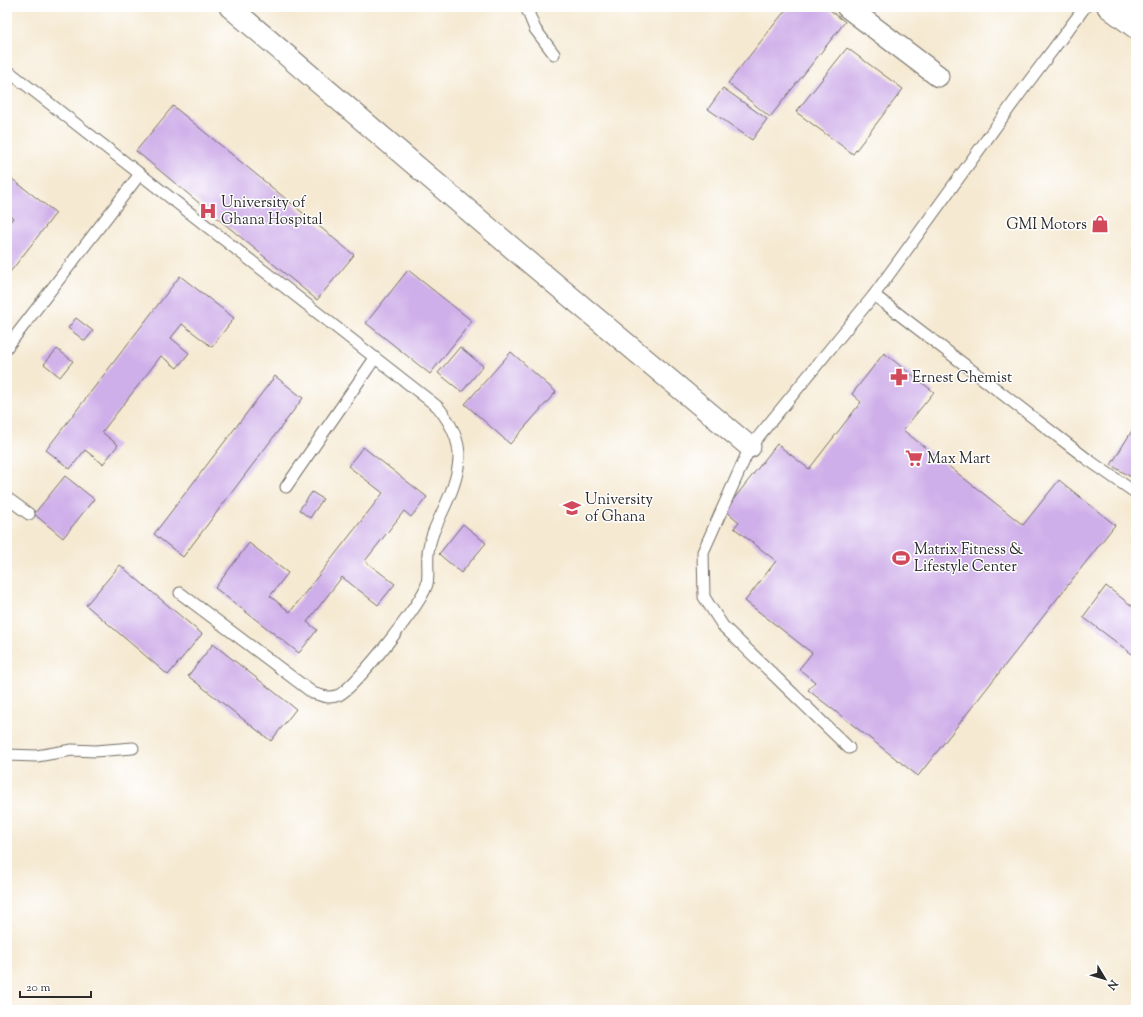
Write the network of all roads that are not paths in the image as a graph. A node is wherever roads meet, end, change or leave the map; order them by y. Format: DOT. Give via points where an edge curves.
graph roads {
  1 [pos="526,7"];
  2 [pos="847,7"];
  3 [pos="1085,7"];
  4 [pos="1108,7"];
  5 [pos="242,11"];
  6 [pos="1136,28"];
  7 [pos="554,54"];
  8 [pos="7,70"];
  9 [pos="938,76"];
  10 [pos="140,174"];
  11 [pos="874,295"];
  12 [pos="7,347"];
  13 [pos="375,358"];
  14 [pos="750,448"];
  15 [pos="286,487"];
  16 [pos="1136,493"];
  17 [pos="7,498"];
  18 [pos="29,514"];
  19 [pos="180,593"];
  20 [pos="133,748"];
  21 [pos="849,748"];
  22 [pos="7,755"];
  1 -- 7 [label="lane" via="536,29"];
  2 -- 9 [label="street"];
  3 -- 11 [label="lane"];
  4 -- 6 [label="street"];
  5 -- 14 [label="street" via="517,252"];
  8 -- 10 [label="lane"];
  10 -- 12 [label="lane"];
  10 -- 13 [label="lane"];
  11 -- 14 [label="lane"];
  11 -- 16 [label="lane" via="1087,459"];
  13 -- 15 [label="lane"];
  13 -- 19 [label="lane" via="438,408 448,419 457,437 459,459 447,505 433,534 428,553 427,585 415,606 367,668 339,695 327,698 313,693"];
  14 -- 21 [label="lane" via="704,552 704,597 723,626"];
  17 -- 18 [label="lane"];
  20 -- 22 [label="lane" via="72,750 37,756"];
}
